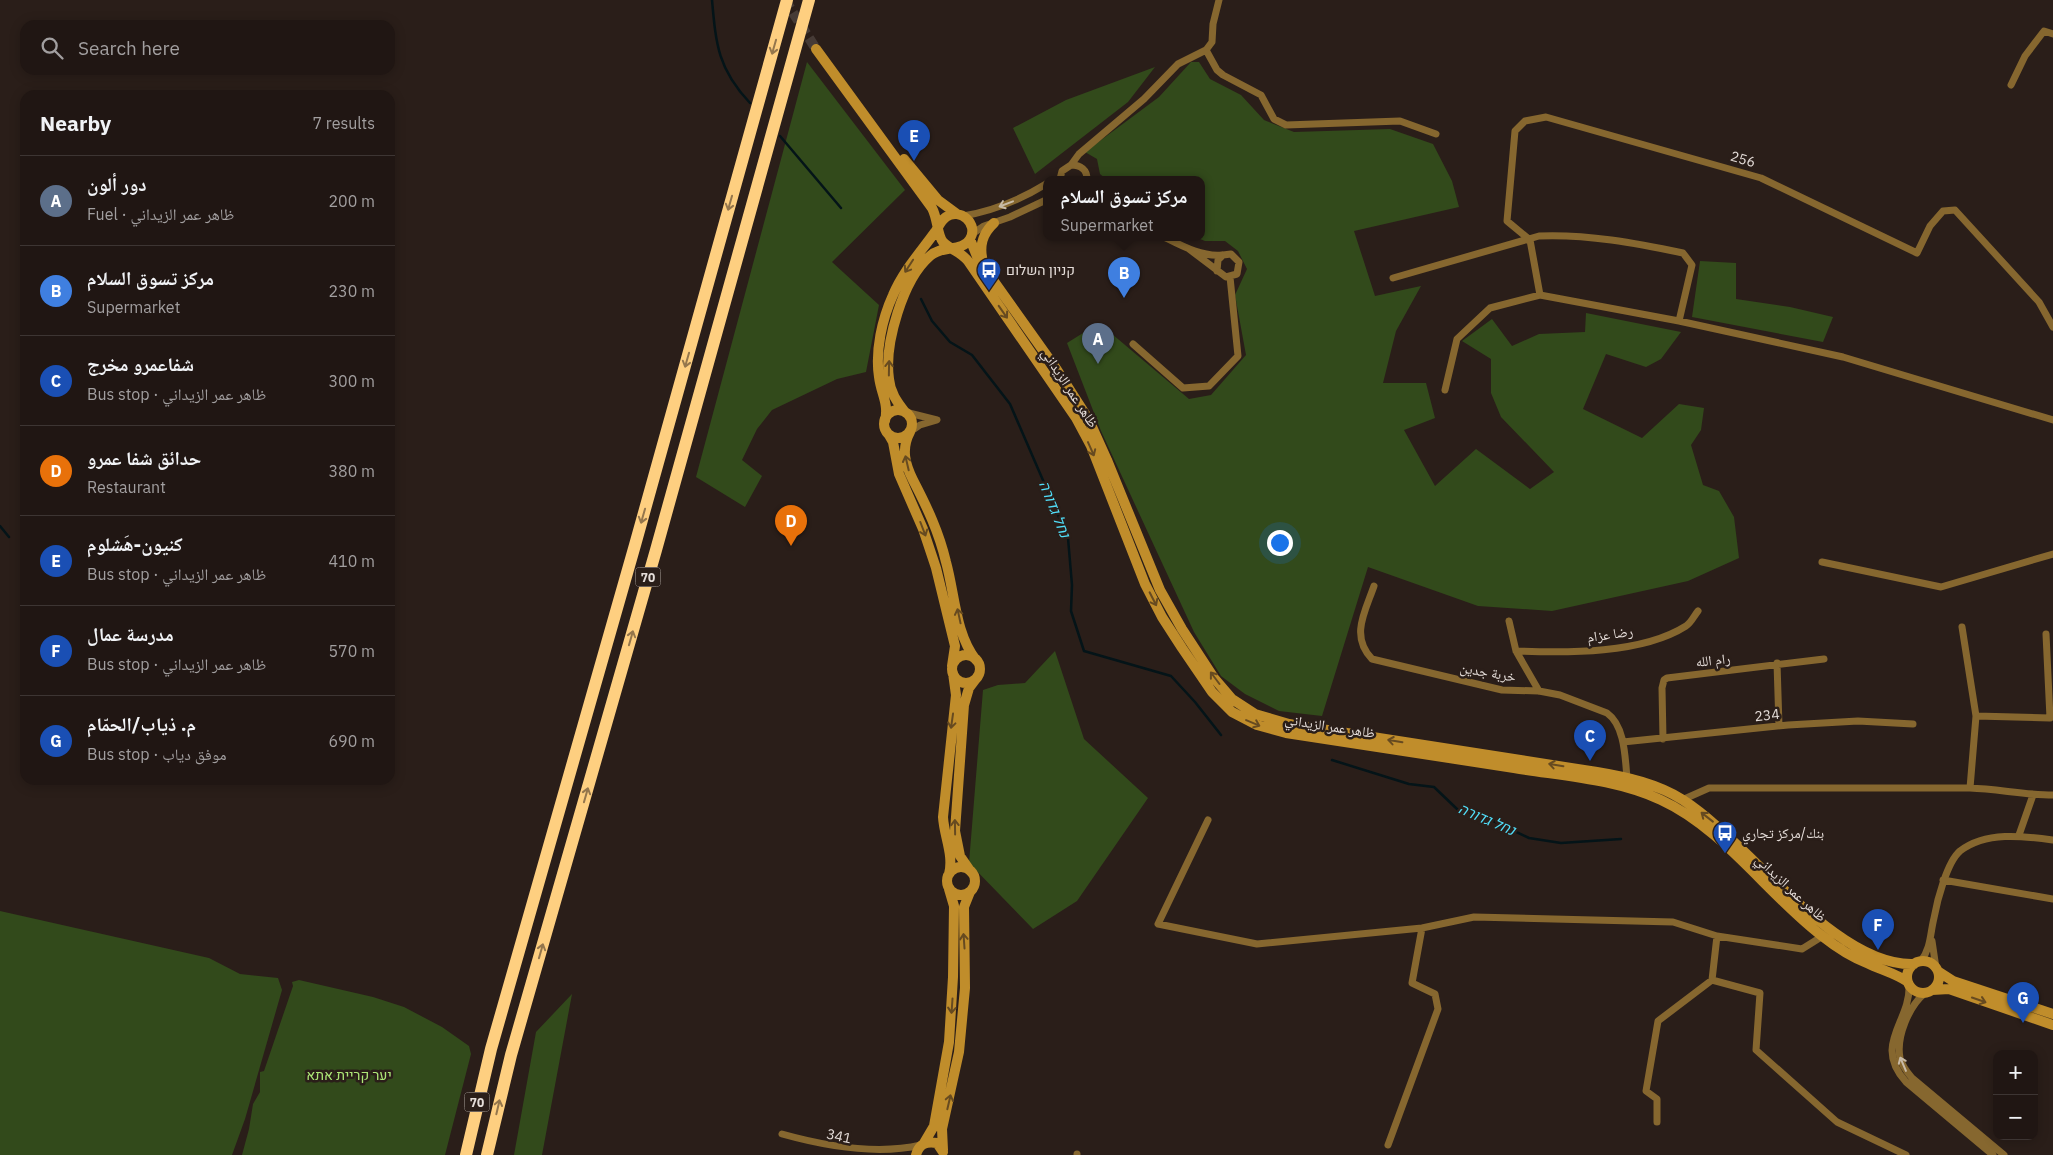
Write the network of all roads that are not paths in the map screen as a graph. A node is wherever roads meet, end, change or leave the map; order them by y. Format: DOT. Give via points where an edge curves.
graph roads {
  1 [pos="787,0"];
  2 [pos="810,0"];
  3 [pos="1219,0"];
  4 [pos="2053,34"];
  5 [pos="816,49"];
  6 [pos="1206,50"];
  7 [pos="2012,85"];
  8 [pos="854,101"];
  9 [pos="1436,134"];
  10 [pos="1071,165"];
  11 [pos="1062,171"];
  12 [pos="1057,176"];
  13 [pos="1061,176"];
  14 [pos="1086,176"];
  15 [pos="1043,186"];
  16 [pos="1043,202"];
  17 [pos="960,215"];
  18 [pos="994,222"];
  19 [pos="939,227"];
  20 [pos="971,236"];
  21 [pos="1530,240"];
  22 [pos="1172,241"];
  23 [pos="952,247"];
  24 [pos="1189,249"];
  25 [pos="1222,255"];
  26 [pos="984,268"];
  27 [pos="1217,271"];
  28 [pos="1230,277"];
  29 [pos="1393,278"];
  30 [pos="1540,295"];
  31 [pos="1678,321"];
  32 [pos="2053,327"];
  33 [pos="1133,344"];
  34 [pos="1445,390"];
  35 [pos="905,412"];
  36 [pos="2053,420"];
  37 [pos="885,421"];
  38 [pos="910,432"];
  39 [pos="889,435"];
  40 [pos="2053,554"];
  41 [pos="1822,562"];
  42 [pos="1374,586"];
  43 [pos="1698,611"];
  44 [pos="1509,621"];
  45 [pos="1962,627"];
  46 [pos="2046,634"];
  47 [pos="1516,651"];
  48 [pos="1824,658"];
  49 [pos="976,660"];
  50 [pos="1777,663"];
  51 [pos="952,669"];
  52 [pos="975,680"];
  53 [pos="1539,691"];
  54 [pos="1976,716"];
  55 [pos="1913,724"];
  56 [pos="1779,726"];
  57 [pos="1664,739"];
  58 [pos="1623,742"];
  59 [pos="1627,778"];
  60 [pos="1970,788"];
  61 [pos="2033,795"];
  62 [pos="2053,795"];
  63 [pos="1682,800"];
  64 [pos="1208,820"];
  65 [pos="2019,835"];
  66 [pos="2053,840"];
  67 [pos="971,872"];
  68 [pos="949,874"];
  69 [pos="1943,880"];
  70 [pos="949,889"];
  71 [pos="970,892"];
  72 [pos="2053,899"];
  73 [pos="1422,928"];
  74 [pos="1831,929"];
  75 [pos="1931,934"];
  76 [pos="1717,936"];
  77 [pos="1823,937"];
  78 [pos="1917,963"];
  79 [pos="1937,970"];
  80 [pos="1712,980"];
  81 [pos="1909,983"];
  82 [pos="1929,991"];
  83 [pos="2053,1014"];
  84 [pos="2053,1025"];
  85 [pos="491,1049"];
  86 [pos="1657,1122"];
  87 [pos="782,1134"];
  88 [pos="923,1144"];
  89 [pos="1388,1145"];
  90 [pos="893,1152"];
  91 [pos="943,1152"];
  92 [pos="462,1155"];
  93 [pos="466,1155"];
  94 [pos="489,1155"];
  95 [pos="901,1155"];
  96 [pos="916,1155"];
  97 [pos="1906,1155"];
  98 [pos="1993,1155"];
  99 [pos="2004,1155"];
  1 -- 85 [label="highway, 70, one-way"];
  94 -- 2 [label="highway, 70, one-way" via="493,1126 514,1046"];
  3 -- 6 [label="street" via="1212,42"];
  4 -- 7 [label="street" via="2044,31 2025,56"];
  5 -- 8 [label="main road"];
  6 -- 9 [label="street" via="1223,75 1261,95 1274,119 1286,125 1400,121"];
  6 -- 10 [label="street" via="1178,64 1144,99 1078,154"];
  8 -- 17 [label="main road" via="938,200"];
  8 -- 19 [label="main road" via="932,208"];
  10 -- 11 [label="street"];
  10 -- 14 [label="street" via="1080,166"];
  11 -- 12 [label="street"];
  11 -- 13 [label="street"];
  15 -- 17 [label="street, one-way" via="987,212"];
  16 -- 18 [label="street"];
  17 -- 19 [label="main road" via="948,216"];
  17 -- 20 [label="main road" via="971,224"];
  18 -- 20 [label="street" via="979,228"];
  18 -- 26 [label="main road" via="981,242"];
  19 -- 23 [label="main road" via="942,242"];
  19 -- 37 [label="main road, one-way" via="906,270 888,308 878,358 878,376 887,406"];
  20 -- 23 [label="main road" via="963,246"];
  20 -- 26 [label="main road, ظاهر عمر الزيداني" via="974,252"];
  21 -- 29 [label="street"];
  21 -- 30 [label="street"];
  21 -- 31 [label="street" via="1539,236 1561,235 1641,244 1682,253 1692,265"];
  21 -- 32 [label="street, 256" via="1507,221 1515,132 1525,121 1546,118 1761,178 1917,253 1930,226 1943,211 1955,210 2039,302"];
  22 -- 24 [label="street"];
  35 -- 23 [label="main road, one-way" via="895,399 888,378 891,340 898,312 913,278 927,258"];
  23 -- 77 [label="main road, ظاهر عمر الزيداني, one-way" via="968,261 1076,418 1091,446 1138,566 1162,617 1212,692 1232,712 1257,726 1286,733 1573,777 1625,788 1661,800 1721,841"];
  24 -- 25 [label="street"];
  24 -- 27 [label="street"];
  25 -- 27 [label="street" via="1216,264"];
  25 -- 28 [label="street" via="1231,254 1238,259 1237,274"];
  59 -- 26 [label="main road, ظاهر عمر الزيداني, one-way" via="1312,728 1255,714 1232,699 1214,678 1165,603 1089,420"];
  27 -- 28 [label="street"];
  28 -- 33 [label="street" via="1238,356 1209,386 1183,388"];
  30 -- 31 [label="street"];
  30 -- 34 [label="street" via="1490,308 1457,339"];
  31 -- 36 [label="street" via="1843,358"];
  35 -- 37 [label="main road" via="892,412"];
  35 -- 38 [label="main road" via="912,424"];
  35 -- 38 [label="street" via="938,420"];
  37 -- 39 [label="main road"];
  38 -- 39 [label="main road" via="901,438"];
  49 -- 38 [label="main road, one-way" via="965,644 936,529 907,468 905,448"];
  39 -- 51 [label="main road, one-way" via="899,474 936,568 955,646"];
  40 -- 41 [label="street" via="1941,587"];
  42 -- 53 [label="street, خربة جدين" via="1359,637 1364,651 1372,659 1502,690"];
  43 -- 47 [label="street, رضا عزام" via="1688,625 1667,635 1628,646 1561,653"];
  44 -- 47 [label="street"];
  45 -- 54 [label="street"];
  46 -- 54 [label="street" via="2050,718"];
  47 -- 53 [label="street"];
  48 -- 50 [label="street, رام الله"];
  49 -- 51 [label="main road" via="964,656 956,659"];
  49 -- 52 [label="main road" via="980,668"];
  50 -- 56 [label="street"];
  50 -- 57 [label="street, رام الله" via="1664,680"];
  51 -- 52 [label="main road" via="960,682"];
  51 -- 68 [label="main road, one-way" via="956,695 943,817 951,858"];
  67 -- 52 [label="main road, one-way" via="960,856 955,831 964,704"];
  53 -- 58 [label="street, خربة جدين" via="1560,695 1607,713 1613,717"];
  54 -- 60 [label="street"];
  55 -- 56 [label="street, 234" via="1858,721"];
  56 -- 57 [label="street, 234"];
  57 -- 58 [label="street, 234"];
  58 -- 59 [label="street, خربة جدين"];
  59 -- 63 [label="main road, ظاهر عمر الزيداني"];
  60 -- 61 [label="street" via="2002,789"];
  60 -- 63 [label="street" via="1709,788"];
  61 -- 62 [label="street"];
  61 -- 65 [label="street"];
  74 -- 63 [label="main road, ظاهر عمر الزيداني, one-way" via="1791,896 1720,827"];
  64 -- 73 [label="street" via="1158,924 1257,944"];
  65 -- 66 [label="street"];
  65 -- 69 [label="street" via="1979,840 1959,852"];
  67 -- 68 [label="main road" via="958,868"];
  67 -- 71 [label="main road" via="975,880"];
  68 -- 70 [label="main road"];
  69 -- 72 [label="street"];
  69 -- 75 [label="street"];
  70 -- 71 [label="main road" via="959,895"];
  70 -- 88 [label="main road, one-way" via="954,906 949,1042 934,1126"];
  91 -- 71 [label="main road, one-way" via="942,1129 960,1045 965,988 964,907"];
  73 -- 76 [label="street" via="1474,917 1673,922"];
  73 -- 89 [label="street" via="1412,983 1435,994 1438,1009"];
  74 -- 77 [label="street"];
  74 -- 78 [label="main road, ظاهر عمر الزيداني" via="1877,957 1897,964"];
  75 -- 78 [label="street" via="1929,948"];
  75 -- 79 [label="street"];
  76 -- 77 [label="street" via="1802,949"];
  76 -- 80 [label="street"];
  77 -- 81 [label="main road, ظاهر عمر الزيداني" via="1854,957"];
  78 -- 79 [label="main road" via="1928,962"];
  78 -- 81 [label="main road" via="1908,972"];
  79 -- 82 [label="main road" via="1938,982"];
  79 -- 83 [label="main road" via="1953,981"];
  80 -- 86 [label="street" via="1658,1021 1646,1091 1657,1099"];
  80 -- 97 [label="street" via="1760,993 1756,1050 1837,1122"];
  81 -- 82 [label="main road" via="1914,990"];
  81 -- 98 [label="street" via="1908,1000 1893,1039 1896,1068 1906,1082"];
  82 -- 84 [label="main road, one-way" via="1949,989"];
  99 -- 82 [label="street, one-way" via="1912,1078 1903,1066 1902,1034 1914,1003"];
  85 -- 92 [label="highway"];
  85 -- 93 [label="highway, 70"];
  87 -- 90 [label="street, 341" via="842,1151"];
  88 -- 90 [label="street"];
  88 -- 91 [label="main road" via="937,1143"];
  88 -- 96 [label="main road"];
  90 -- 95 [label="street"];
}
